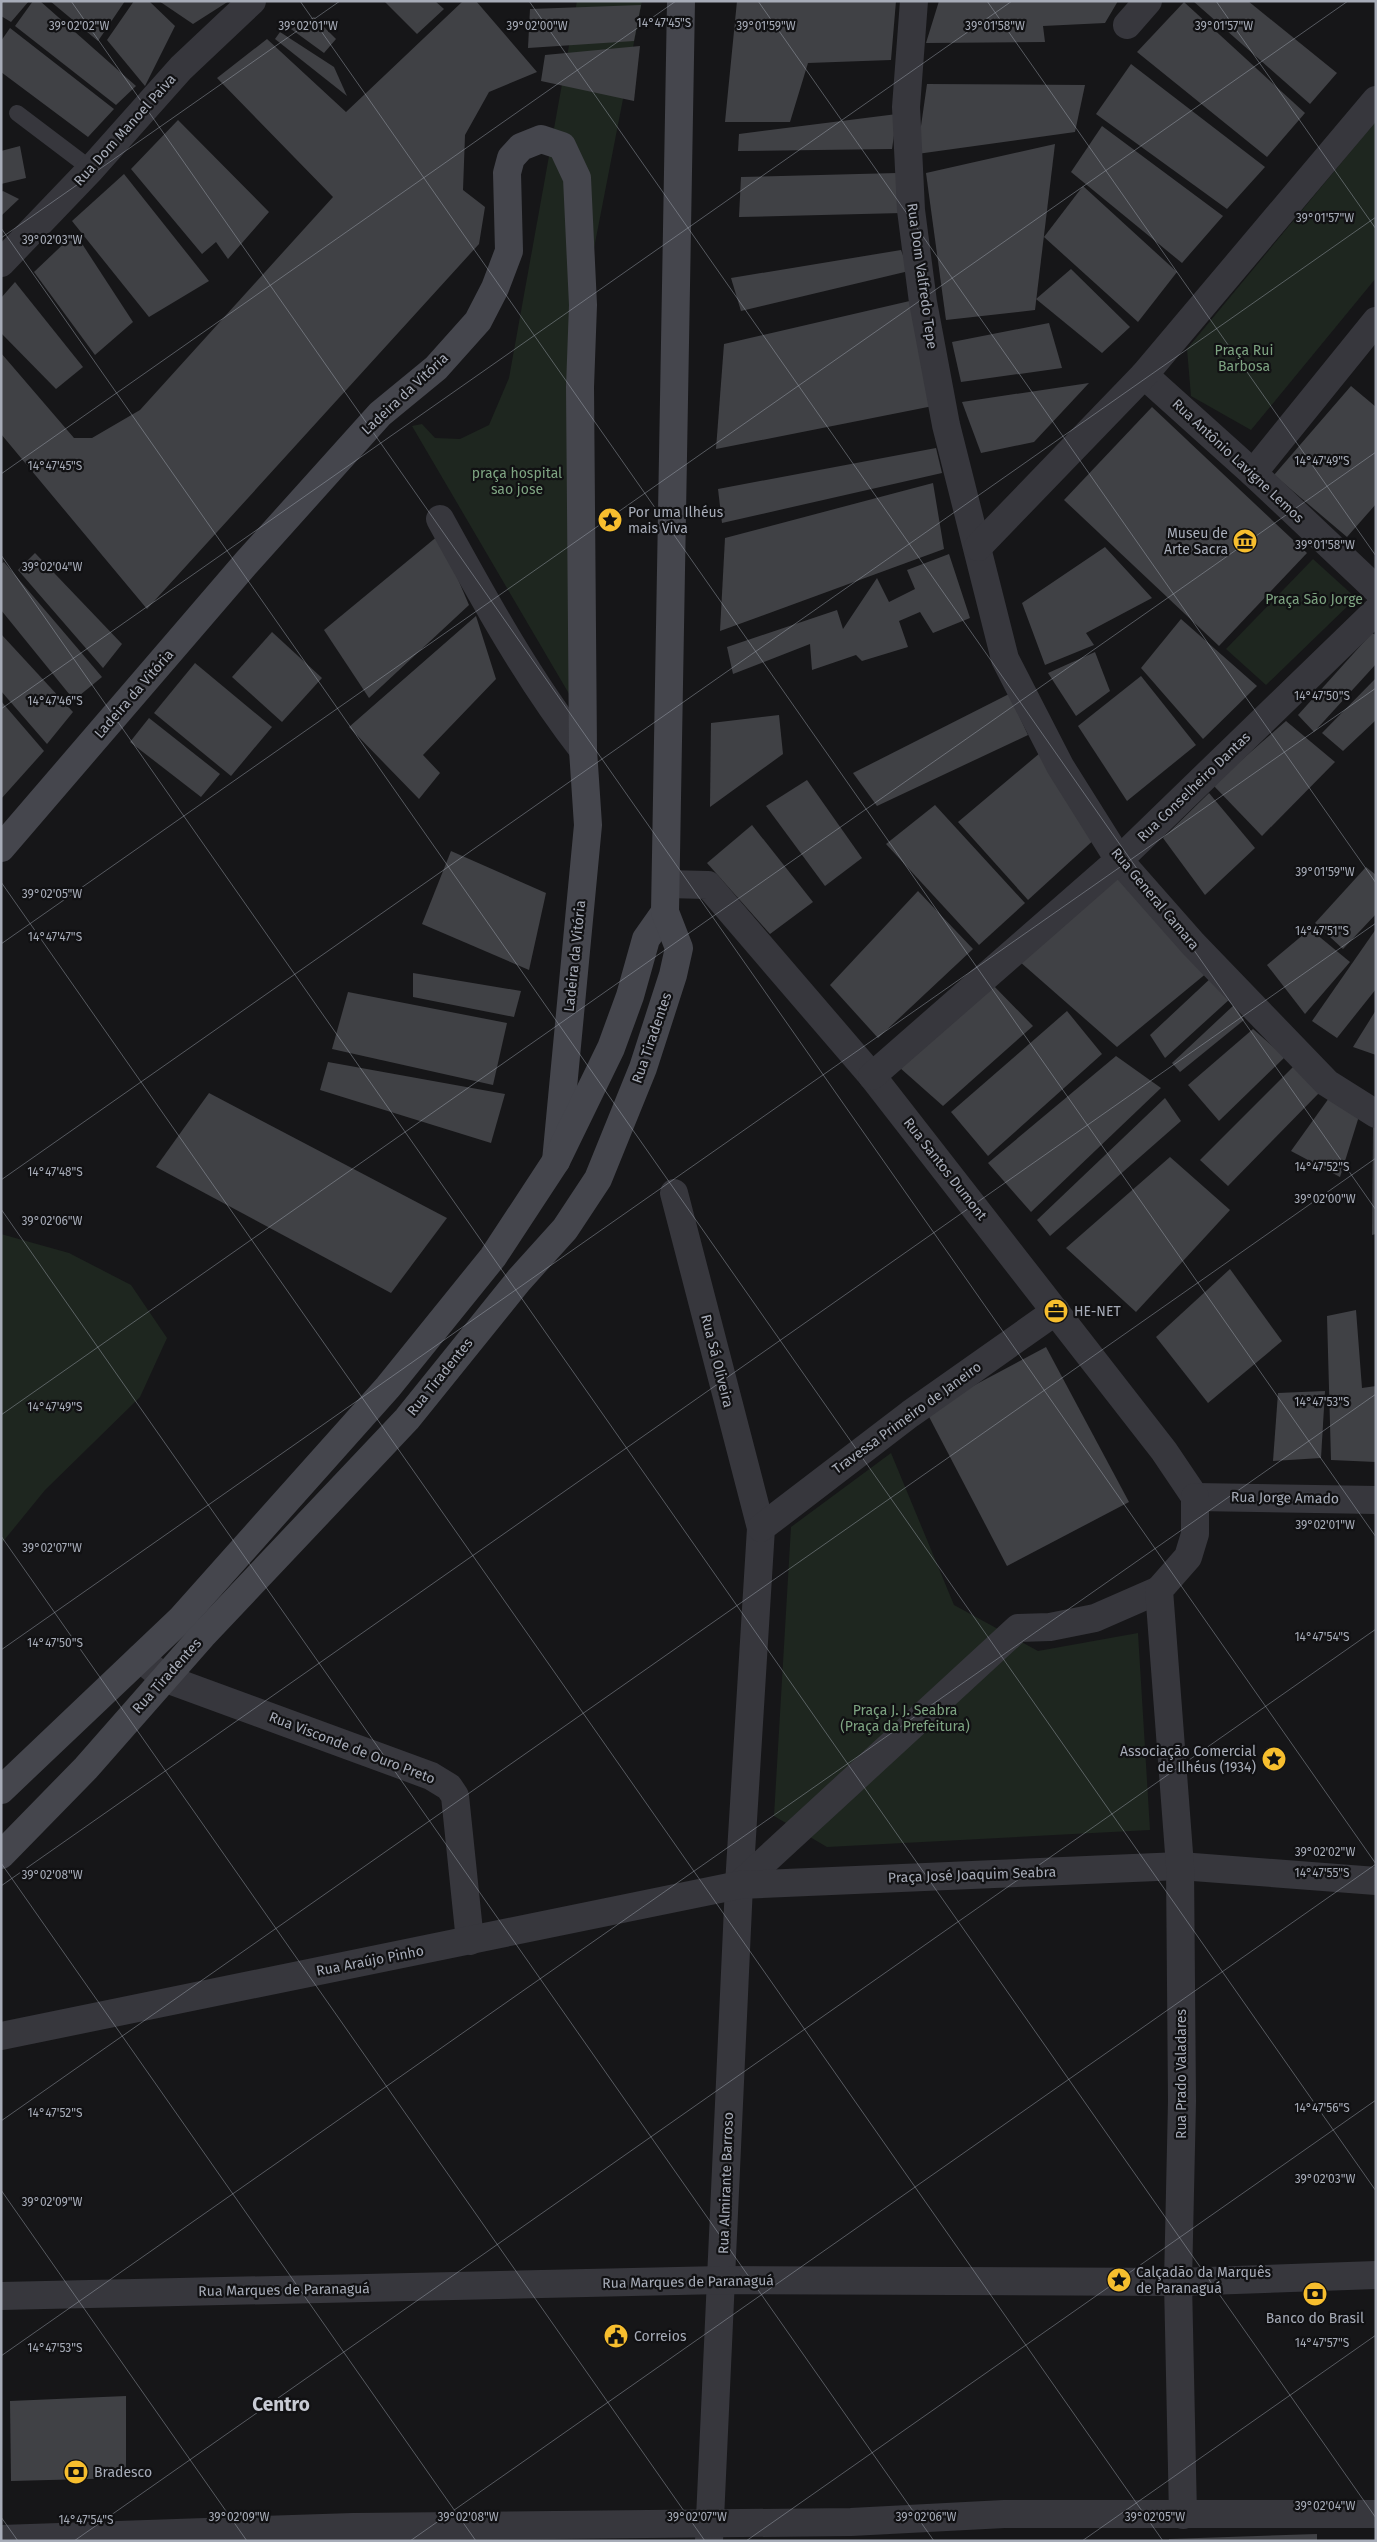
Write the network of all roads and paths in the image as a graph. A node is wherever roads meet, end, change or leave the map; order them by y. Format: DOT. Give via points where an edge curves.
graph roads {
  1 [pos="252,1"];
  2 [pos="681,1"];
  3 [pos="914,1"];
  4 [pos="1148,1"];
  5 [pos="1126,25"];
  6 [pos="1376,100"];
  7 [pos="17,113"];
  8 [pos="91,169"];
  9 [pos="1,263"];
  10 [pos="1376,321"];
  11 [pos="1144,375"];
  12 [pos="1253,474"];
  13 [pos="440,518"];
  14 [pos="978,547"];
  15 [pos="1376,589"];
  16 [pos="1376,611"];
  17 [pos="583,750"];
  18 [pos="1,848"];
  19 [pos="1119,860"];
  20 [pos="666,884"];
  21 [pos="666,912"];
  22 [pos="872,1076"];
  23 [pos="1376,1114"];
  24 [pos="556,1161"];
  25 [pos="674,1193"];
  26 [pos="1056,1311"];
  27 [pos="413,1357"];
  28 [pos="440,1378"];
  29 [pos="1195,1497"];
  30 [pos="1376,1500"];
  31 [pos="761,1528"];
  32 [pos="1159,1590"];
  33 [pos="140,1658"];
  34 [pos="164,1678"];
  35 [pos="1,1790"];
  36 [pos="1,1856"];
  37 [pos="1180,1866"];
  38 [pos="1376,1881"];
  39 [pos="738,1885"];
  40 [pos="470,1941"];
  41 [pos="1,2036"];
  42 [pos="1376,2275"];
  43 [pos="722,2280"];
  44 [pos="1178,2282"];
  45 [pos="1,2296"];
  46 [pos="1376,2514"];
  47 [pos="1184,2515"];
  48 [pos="709,2532"];
  49 [pos="358,2534"];
  50 [pos="1,2539"];
  1 -- 8 [label="street, Rua Dom Manoel Paiva" via="181,68"];
  2 -- 20 [label="main road"];
  3 -- 14 [label="street, Rua Dom Valfredo Tepe" via="906,107 911,210 923,302 946,425"];
  4 -- 5 [label="street"];
  6 -- 11 [label="street"];
  7 -- 8 [label="lane"];
  8 -- 9 [label="street, Rua Dom Manoel Paiva"];
  10 -- 12 [label="street"];
  11 -- 12 [label="street, Rua Antônio Lavigne Lemos"];
  11 -- 14 [label="street"];
  12 -- 15 [label="street, Rua Antônio Lavigne Lemos"];
  13 -- 17 [label="street" via="549,706"];
  14 -- 19 [label="street, Rua General Camara" via="1005,659 1060,766"];
  16 -- 19 [label="street, Rua Conselheiro Dantas"];
  17 -- 18 [label="main road, Ladeira da Vitória" via="582,305 577,178 562,146 541,139 521,147 511,158 507,173 509,251 478,321 436,368 373,422 247,562"];
  17 -- 24 [label="main road, Ladeira da Vitória" via="588,825"];
  19 -- 22 [label="street, Rua Conselheiro Dantas"];
  19 -- 23 [label="street, Rua General Camara" via="1193,944 1327,1082"];
  20 -- 21 [label="main road"];
  20 -- 22 [label="street, Rua Santos Dumont" via="708,885"];
  21 -- 24 [label="main road, Rua Tiradentes" via="646,938 611,1048"];
  21 -- 28 [label="main road, Rua Tiradentes" via="679,948 673,975 643,1068 598,1179 565,1229"];
  22 -- 26 [label="street, Rua Santos Dumont"];
  24 -- 27 [label="main road, Rua Tiradentes" via="493,1257"];
  25 -- 31 [label="street, Rua Sá Oliveira"];
  26 -- 29 [label="street, Rua Santos Dumont"];
  26 -- 31 [label="street, Travessa Primeiro de Janeiro" via="910,1414"];
  27 -- 28 [label="main road"];
  27 -- 33 [label="main road, Rua Tiradentes" via="180,1620"];
  28 -- 34 [label="main road, Rua Tiradentes" via="407,1418"];
  29 -- 30 [label="street, Rua Jorge Amado"];
  29 -- 32 [label="street" via="1195,1534 1188,1557"];
  31 -- 39 [label="street"];
  32 -- 37 [label="street"];
  32 -- 39 [label="street" via="1095,1618 1050,1627 1018,1628"];
  33 -- 34 [label="street, Rua Visconde de Ouro Preto"];
  33 -- 35 [label="main road, Rua Tiradentes"];
  34 -- 36 [label="main road, Rua Tiradentes" via="86,1768"];
  34 -- 40 [label="street, Rua Visconde de Ouro Preto" via="431,1776 449,1786 455,1796"];
  37 -- 38 [label="street, Praça José Joaquim Seabra"];
  37 -- 39 [label="street, Praça José Joaquim Seabra"];
  37 -- 44 [label="street, Rua Prado Valadares" via="1182,2101"];
  39 -- 40 [label="street, Rua Araújo Pinho"];
  39 -- 43 [label="street, Rua Almirante Barroso"];
  40 -- 41 [label="street, Rua Araújo Pinho"];
  42 -- 44 [label="street, Rua Marques de Paranaguá"];
  43 -- 44 [label="street, Rua Marques de Paranaguá"];
  43 -- 45 [label="street, Rua Marques de Paranaguá"];
  43 -- 48 [label="street, Rua Almirante Barroso"];
  44 -- 47 [label="street, Rua Prado Valadares"];
  46 -- 47 [label="street"];
  47 -- 48 [label="street" via="1004,2514"];
  48 -- 49 [label="street"];
  49 -- 50 [label="street"];
}
